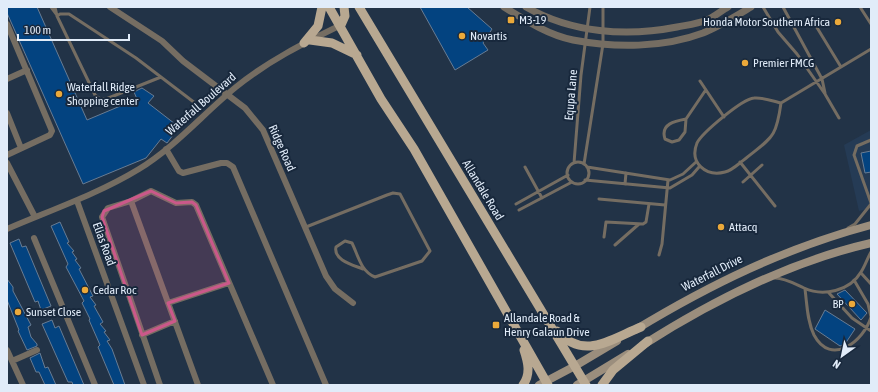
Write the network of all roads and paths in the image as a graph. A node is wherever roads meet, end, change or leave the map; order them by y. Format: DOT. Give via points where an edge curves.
graph roads {
  1 [pos="51,7"];
  2 [pos="55,7"];
  3 [pos="110,7"];
  4 [pos="322,7"];
  5 [pos="329,7"];
  6 [pos="344,7"];
  7 [pos="359,7"];
  8 [pos="504,7"];
  9 [pos="526,7"];
  10 [pos="590,7"];
  11 [pos="603,7"];
  12 [pos="728,7"];
  13 [pos="752,7"];
  14 [pos="763,7"];
  15 [pos="783,7"];
  16 [pos="860,7"];
  17 [pos="57,15"];
  18 [pos="7,24"];
  19 [pos="871,24"];
  20 [pos="341,25"];
  21 [pos="816,26"];
  22 [pos="587,29"];
  23 [pos="604,31"];
  24 [pos="585,41"];
  25 [pos="307,42"];
  26 [pos="603,44"];
  27 [pos="871,49"];
  28 [pos="357,55"];
  29 [pos="841,67"];
  30 [pos="27,70"];
  31 [pos="161,77"];
  32 [pos="7,79"];
  33 [pos="822,79"];
  34 [pos="700,81"];
  35 [pos="816,82"];
  36 [pos="705,91"];
  37 [pos="825,94"];
  38 [pos="227,95"];
  39 [pos="195,102"];
  40 [pos="781,103"];
  41 [pos="7,113"];
  42 [pos="724,117"];
  43 [pos="839,118"];
  44 [pos="686,119"];
  45 [pos="871,140"];
  46 [pos="21,148"];
  47 [pos="166,149"];
  48 [pos="7,155"];
  49 [pos="7,162"];
  50 [pos="696,162"];
  51 [pos="740,162"];
  52 [pos="574,163"];
  53 [pos="585,165"];
  54 [pos="762,165"];
  55 [pos="525,167"];
  56 [pos="699,168"];
  57 [pos="626,173"];
  58 [pos="568,175"];
  59 [pos="751,175"];
  60 [pos="585,180"];
  61 [pos="668,180"];
  62 [pos="572,182"];
  63 [pos="743,182"];
  64 [pos="625,184"];
  65 [pos="667,188"];
  66 [pos="538,192"];
  67 [pos="542,198"];
  68 [pos="599,199"];
  69 [pos="77,200"];
  70 [pos="131,201"];
  71 [pos="871,203"];
  72 [pos="516,204"];
  73 [pos="649,204"];
  74 [pos="665,205"];
  75 [pos="775,206"];
  76 [pos="519,210"];
  77 [pos="34,217"];
  78 [pos="639,224"];
  79 [pos="871,225"];
  80 [pos="305,228"];
  81 [pos="7,229"];
  82 [pos="828,236"];
  83 [pos="604,237"];
  84 [pos="34,238"];
  85 [pos="871,243"];
  86 [pos="615,246"];
  87 [pos="871,252"];
  88 [pos="659,255"];
  89 [pos="363,269"];
  90 [pos="861,273"];
  91 [pos="767,278"];
  92 [pos="854,280"];
  93 [pos="229,283"];
  94 [pos="871,284"];
  95 [pos="806,289"];
  96 [pos="829,293"];
  97 [pos="168,303"];
  98 [pos="352,303"];
  99 [pos="544,317"];
  100 [pos="175,321"];
  101 [pos="641,327"];
  102 [pos="865,328"];
  103 [pos="871,331"];
  104 [pos="518,333"];
  105 [pos="142,335"];
  106 [pos="648,341"];
  107 [pos="7,350"];
  108 [pos="37,350"];
  109 [pos="12,361"];
  110 [pos="575,366"];
  111 [pos="544,384"];
  112 [pos="582,384"];
  113 [pos="23,385"];
  114 [pos="95,385"];
  115 [pos="144,385"];
  116 [pos="160,385"];
  117 [pos="198,385"];
  118 [pos="273,385"];
  119 [pos="326,385"];
  120 [pos="523,385"];
  121 [pos="602,385"];
  1 -- 17 [label="lane"];
  2 -- 17 [label="lane"];
  3 -- 38 [label="street, Ridge Road" via="162,41"];
  4 -- 25 [label="main road" via="318,26"];
  5 -- 20 [label="main road"];
  6 -- 20 [label="main road" via="345,16"];
  7 -- 99 [label="main road, Allandale Road"];
  8 -- 24 [label="street" via="550,33"];
  9 -- 22 [label="street" via="562,24"];
  10 -- 22 [label="lane, Equpa Lane"];
  11 -- 23 [label="lane, Equpa Lane"];
  12 -- 23 [label="street" via="707,20 692,24 645,32"];
  13 -- 26 [label="street" via="703,32 685,38 659,43"];
  14 -- 35 [label="lane" via="778,32"];
  15 -- 33 [label="lane"];
  16 -- 19 [label="lane"];
  17 -- 31 [label="lane" via="69,14"];
  17 -- 31 [label="lane" via="95,95 100,99 106,99"];
  18 -- 30 [label="street"];
  20 -- 25 [label="street, Waterfall Boulevard"];
  20 -- 28 [label="main road"];
  21 -- 29 [label="lane"];
  22 -- 23 [label="street"];
  22 -- 24 [label="lane, Equpa Lane"];
  23 -- 26 [label="lane, Equpa Lane"];
  24 -- 26 [label="street"];
  24 -- 52 [label="lane, Equpa Lane"];
  25 -- 28 [label="main road" via="332,43"];
  25 -- 38 [label="street, Waterfall Boulevard" via="264,66"];
  26 -- 53 [label="lane, Equpa Lane"];
  27 -- 29 [label="lane"];
  28 -- 104 [label="main road" via="381,99 414,149"];
  29 -- 33 [label="lane"];
  30 -- 32 [label="street"];
  30 -- 46 [label="street" via="52,131 49,136"];
  31 -- 39 [label="lane"];
  33 -- 35 [label="lane"];
  33 -- 37 [label="lane"];
  34 -- 36 [label="lane"];
  35 -- 37 [label="lane"];
  35 -- 40 [label="lane"];
  36 -- 42 [label="lane"];
  36 -- 44 [label="lane"];
  37 -- 43 [label="lane"];
  38 -- 47 [label="street, Waterfall Boulevard"];
  38 -- 80 [label="street, Ridge Road" via="245,108 263,130"];
  40 -- 42 [label="lane" via="754,98"];
  40 -- 51 [label="lane" via="776,132"];
  41 -- 46 [label="street"];
  42 -- 50 [label="lane" via="700,139 696,147"];
  44 -- 44 [label="lane" via="672,121 664,132 665,139 672,142 679,140 685,132"];
  45 -- 71 [label="lane" via="857,146 854,155"];
  46 -- 48 [label="street"];
  47 -- 69 [label="street, Waterfall Boulevard" via="140,168"];
  47 -- 119 [label="street" via="179,170 183,172 222,163 233,167"];
  49 -- 77 [label="street"];
  50 -- 56 [label="lane"];
  50 -- 61 [label="lane" via="684,174"];
  51 -- 56 [label="lane" via="733,169 716,174"];
  51 -- 59 [label="lane"];
  52 -- 53 [label="lane"];
  52 -- 58 [label="lane" via="569,167"];
  53 -- 57 [label="lane"];
  53 -- 60 [label="lane" via="588,174"];
  54 -- 59 [label="lane"];
  55 -- 66 [label="lane"];
  56 -- 65 [label="lane" via="692,175"];
  57 -- 61 [label="lane"];
  57 -- 64 [label="lane"];
  58 -- 62 [label="lane"];
  58 -- 66 [label="lane"];
  59 -- 63 [label="lane"];
  59 -- 75 [label="lane"];
  60 -- 62 [label="lane" via="579,183"];
  60 -- 64 [label="lane"];
  61 -- 65 [label="lane"];
  62 -- 67 [label="lane"];
  64 -- 65 [label="lane"];
  65 -- 74 [label="lane"];
  66 -- 67 [label="lane"];
  66 -- 72 [label="lane"];
  67 -- 76 [label="lane"];
  68 -- 73 [label="lane"];
  69 -- 77 [label="street, Waterfall Boulevard"];
  69 -- 115 [label="street, Elias Road"];
  70 -- 93 [label="street" via="151,191 176,203 192,202 196,205"];
  70 -- 97 [label="street"];
  70 -- 105 [label="street" via="108,208 102,217"];
  71 -- 82 [label="lane" via="855,224"];
  73 -- 74 [label="lane"];
  73 -- 78 [label="lane" via="647,220"];
  74 -- 88 [label="lane"];
  77 -- 81 [label="street, Waterfall Boulevard"];
  78 -- 83 [label="lane" via="606,222"];
  78 -- 86 [label="lane"];
  79 -- 82 [label="main road, Waterfall Drive"];
  80 -- 89 [label="lane" via="387,195 400,194 430,251 422,261 375,277"];
  80 -- 98 [label="street, Ridge Road" via="326,276 335,289"];
  82 -- 101 [label="main road, Waterfall Drive" via="750,267 687,299"];
  84 -- 114 [label="street"];
  85 -- 91 [label="main road" via="804,262"];
  87 -- 90 [label="lane"];
  89 -- 89 [label="lane" via="337,256 336,247 345,241 352,243"];
  90 -- 92 [label="lane"];
  90 -- 94 [label="lane"];
  91 -- 95 [label="lane" via="785,279"];
  91 -- 106 [label="main road"];
  92 -- 96 [label="lane"];
  92 -- 102 [label="lane" via="871,310 870,321"];
  93 -- 97 [label="street"];
  93 -- 118 [label="street"];
  95 -- 96 [label="lane"];
  95 -- 102 [label="lane" via="811,327 816,339 824,346 842,350 853,344"];
  96 -- 102 [label="lane"];
  97 -- 100 [label="street"];
  99 -- 101 [label="main road" via="561,336 584,347 596,345"];
  99 -- 110 [label="main road, Allandale Road"];
  100 -- 105 [label="street"];
  100 -- 117 [label="street"];
  101 -- 110 [label="main road, Waterfall Drive"];
  102 -- 103 [label="lane"];
  104 -- 111 [label="main road"];
  104 -- 120 [label="main road" via="528,363 527,377"];
  105 -- 116 [label="street"];
  106 -- 112 [label="main road"];
  106 -- 121 [label="main road" via="613,370"];
  107 -- 109 [label="street"];
  108 -- 109 [label="street"];
  109 -- 113 [label="street"];
  110 -- 111 [label="main road, Waterfall Drive"];
  110 -- 112 [label="main road, Allandale Road"];
}
